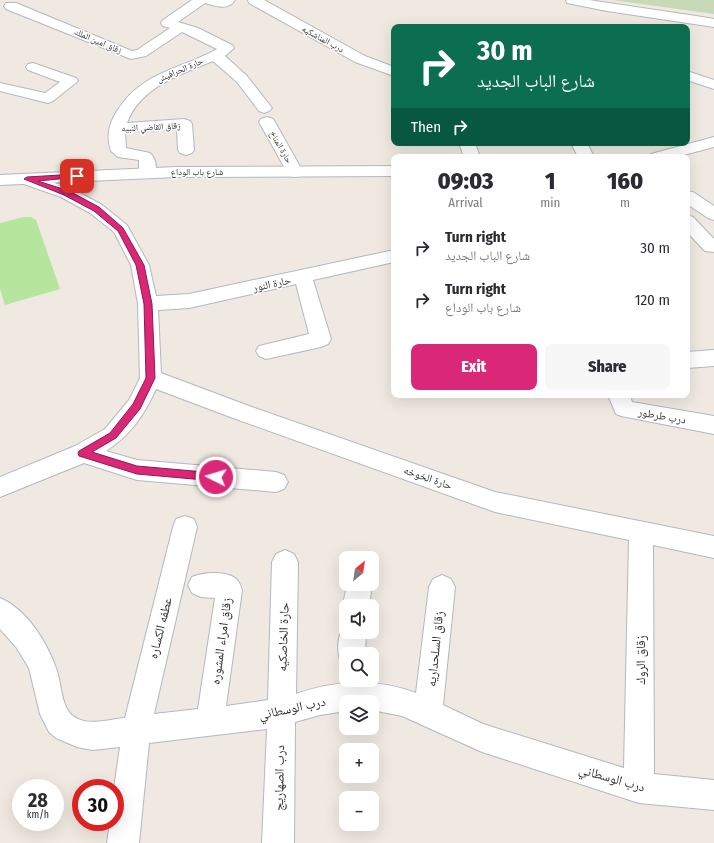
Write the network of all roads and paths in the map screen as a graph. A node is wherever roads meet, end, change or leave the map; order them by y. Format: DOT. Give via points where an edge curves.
graph roads {
  1 [pos="24,0"];
  2 [pos="201,0"];
  3 [pos="208,0"];
  4 [pos="229,0"];
  5 [pos="254,0"];
  6 [pos="572,0"];
  7 [pos="5,8"];
  8 [pos="714,23"];
  9 [pos="180,27"];
  10 [pos="215,55"];
  11 [pos="33,67"];
  12 [pos="391,71"];
  13 [pos="690,76"];
  14 [pos="714,85"];
  15 [pos="0,87"];
  16 [pos="116,128"];
  17 [pos="714,142"];
  18 [pos="186,150"];
  19 [pos="668,154"];
  20 [pos="391,171"];
  21 [pos="147,172"];
  22 [pos="295,172"];
  23 [pos="27,179"];
  24 [pos="0,180"];
  25 [pos="690,198"];
  26 [pos="714,214"];
  27 [pos="690,224"];
  28 [pos="711,247"];
  29 [pos="391,257"];
  30 [pos="303,277"];
  31 [pos="148,304"];
  32 [pos="266,351"];
  33 [pos="714,358"];
  34 [pos="690,360"];
  35 [pos="150,378"];
  36 [pos="620,398"];
  37 [pos="714,425"];
  38 [pos="82,453"];
  39 [pos="276,482"];
  40 [pos="0,487"];
  41 [pos="185,526"];
  42 [pos="642,533"];
  43 [pos="714,547"];
  44 [pos="285,562"];
  45 [pos="201,585"];
  46 [pos="442,587"];
  47 [pos="0,611"];
  48 [pos="347,688"];
  49 [pos="281,712"];
  50 [pos="428,712"];
  51 [pos="210,722"];
  52 [pos="136,730"];
  53 [pos="639,788"];
  54 [pos="714,795"];
  55 [pos="123,843"];
  56 [pos="278,843"];
  1 -- 7 [label="street"];
  2 -- 9 [label="street" via="168,23"];
  3 -- 4 [label="street" via="221,4"];
  5 -- 12 [label="street, درب المناشكيه" via="360,59"];
  6 -- 8 [label="street"];
  7 -- 9 [label="street, زقاق امين الملك" via="132,55 141,53"];
  9 -- 10 [label="street, حارة الحرافيش" via="227,48"];
  10 -- 16 [label="street, حارة الحرافيش" via="173,71 148,85 129,103"];
  10 -- 22 [label="street, حارة المناخ" via="242,79 265,115"];
  11 -- 15 [label="street" via="71,81 48,98"];
  13 -- 14 [label="street"];
  16 -- 18 [label="street, زقاق القاضي النبيه" via="184,124"];
  16 -- 21 [label="street" via="119,151 144,156 147,159"];
  17 -- 19 [label="street"];
  20 -- 22 [label="street, شارع باب الوداع"];
  21 -- 22 [label="street, شارع باب الوداع"];
  21 -- 23 [label="street, شارع باب الوداع"];
  23 -- 24 [label="street, شارع باب الوداع"];
  23 -- 31 [label="street" via="79,199 121,229 140,265"];
  25 -- 26 [label="street"];
  27 -- 28 [label="street"];
  29 -- 30 [label="street, حارة النور"];
  30 -- 31 [label="street, حارة النور" via="189,301"];
  30 -- 32 [label="street" via="321,339"];
  31 -- 35 [label="street"];
  33 -- 34 [label="street"];
  35 -- 38 [label="street" via="136,406 113,435"];
  35 -- 42 [label="street, حارة الخوخه" via="495,502"];
  36 -- 37 [label="street, درب طرطور" via="624,408 629,410"];
  38 -- 39 [label="street" via="137,470"];
  38 -- 40 [label="street"];
  41 -- 52 [label="street, عطفه الكساره"];
  42 -- 43 [label="street, حارة الخوخه"];
  42 -- 53 [label="street, زقاق الروك"];
  44 -- 49 [label="street, حارة الخاصكيه"];
  45 -- 51 [label="street, زقاق امراء المشوره" via="225,586 229,590"];
  46 -- 50 [label="street, زقاق السلحداريه"];
  47 -- 52 [label="street, درب الوسطاني" via="19,630 32,649 43,670 56,718 65,728 78,734 92,736"];
  48 -- 49 [label="street, درب الوسطاني" via="313,703"];
  48 -- 50 [label="street, درب الوسطاني"];
  49 -- 51 [label="street, درب الوسطاني"];
  49 -- 56 [label="street, درب الصهاريج"];
  50 -- 53 [label="street, درب الوسطاني" via="482,738"];
  51 -- 52 [label="street, درب الوسطاني"];
  52 -- 55 [label="street, عطفه الكساره"];
  53 -- 54 [label="street, درب الوسطاني"];
}
